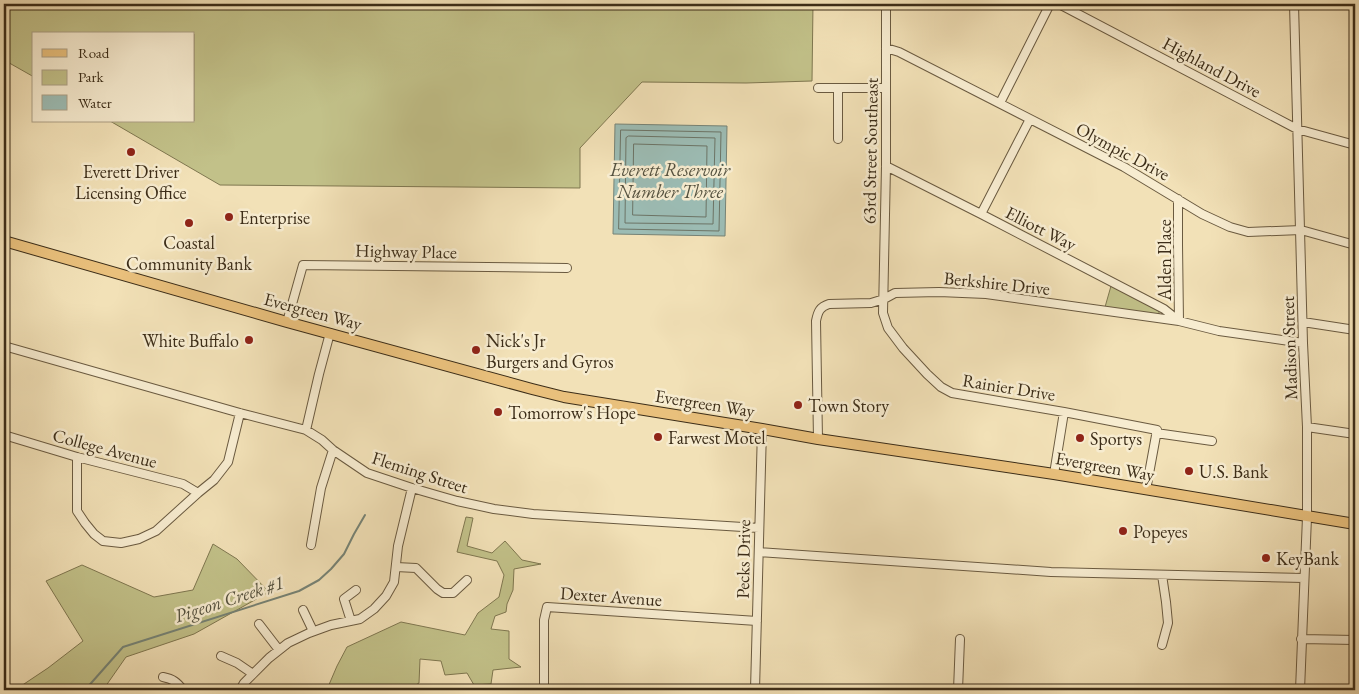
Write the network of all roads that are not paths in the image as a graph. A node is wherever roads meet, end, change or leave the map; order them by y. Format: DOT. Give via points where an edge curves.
graph roads {
  1 [pos="886,4"];
  2 [pos="1050,4"];
  3 [pos="1059,4"];
  4 [pos="1294,4"];
  5 [pos="886,48"];
  6 [pos="818,88"];
  7 [pos="838,88"];
  8 [pos="886,88"];
  9 [pos="1000,103"];
  10 [pos="1030,119"];
  11 [pos="1297,129"];
  12 [pos="838,139"];
  13 [pos="1355,145"];
  14 [pos="886,166"];
  15 [pos="1178,199"];
  16 [pos="981,214"];
  17 [pos="1301,230"];
  18 [pos="4,241"];
  19 [pos="1355,245"];
  20 [pos="567,268"];
  21 [pos="884,299"];
  22 [pos="1179,321"];
  23 [pos="287,322"];
  24 [pos="1303,322"];
  25 [pos="1355,330"];
  26 [pos="330,333"];
  27 [pos="1304,344"];
  28 [pos="4,346"];
  29 [pos="1064,412"];
  30 [pos="240,413"];
  31 [pos="1307,427"];
  32 [pos="762,428"];
  33 [pos="306,430"];
  34 [pos="1156,433"];
  35 [pos="1355,434"];
  36 [pos="4,436"];
  37 [pos="818,439"];
  38 [pos="1212,441"];
  39 [pos="333,450"];
  40 [pos="77,457"];
  41 [pos="1054,474"];
  42 [pos="412,488"];
  43 [pos="1146,490"];
  44 [pos="198,493"];
  45 [pos="1307,517"];
  46 [pos="1355,524"];
  47 [pos="759,528"];
  48 [pos="311,545"];
  49 [pos="759,552"];
  50 [pos="396,567"];
  51 [pos="1162,575"];
  52 [pos="1304,578"];
  53 [pos="467,580"];
  54 [pos="356,590"];
  55 [pos="304,610"];
  56 [pos="351,621"];
  57 [pos="757,621"];
  58 [pos="259,624"];
  59 [pos="313,632"];
  60 [pos="960,639"];
  61 [pos="1301,639"];
  62 [pos="1355,640"];
  63 [pos="1162,645"];
  64 [pos="279,650"];
  65 [pos="221,656"];
  66 [pos="253,674"];
  67 [pos="163,677"];
  68 [pos="183,690"];
  69 [pos="240,690"];
  70 [pos="544,690"];
  71 [pos="755,690"];
  72 [pos="958,690"];
  73 [pos="1300,690"];
  1 -- 5 [label="street, 63rd Street Southeast"];
  2 -- 9 [label="street"];
  3 -- 11 [label="street, Highland Drive"];
  4 -- 11 [label="street, Madison Street"];
  5 -- 8 [label="street, 63rd Street Southeast"];
  5 -- 9 [label="street, Olympic Drive"];
  6 -- 7 [label="street"];
  7 -- 8 [label="street"];
  7 -- 12 [label="street"];
  8 -- 14 [label="street, 63rd Street Southeast"];
  9 -- 10 [label="street, Olympic Drive"];
  10 -- 15 [label="street, Olympic Drive"];
  10 -- 16 [label="street"];
  11 -- 13 [label="street, Highland Drive"];
  11 -- 17 [label="street, Madison Street"];
  14 -- 16 [label="street, Elliott Way"];
  14 -- 21 [label="street, 63rd Street Southeast"];
  15 -- 17 [label="street, Olympic Drive" via="1202,214 1248,232"];
  15 -- 22 [label="street, Alden Place"];
  16 -- 22 [label="street, Elliott Way" via="1164,309"];
  17 -- 19 [label="street, Olympic Drive"];
  17 -- 24 [label="street, Madison Street"];
  18 -- 23 [label="main road, Evergreen Way"];
  20 -- 23 [label="street, Highway Place" via="303,265"];
  21 -- 22 [label="street, Berkshire Drive" via="895,292 986,294"];
  21 -- 29 [label="street, Rainier Drive" via="883,313 888,328 941,387 952,393"];
  21 -- 37 [label="street, Berkshire Drive" via="871,303 830,304 818,311"];
  22 -- 27 [label="street, Berkshire Drive" via="1219,331"];
  23 -- 26 [label="main road, Evergreen Way"];
  24 -- 25 [label="street"];
  24 -- 27 [label="street, Madison Street"];
  26 -- 32 [label="main road, Evergreen Way" via="564,397"];
  26 -- 33 [label="street"];
  27 -- 31 [label="street, Madison Street"];
  28 -- 30 [label="street, Fleming Street"];
  29 -- 34 [label="street, Rainier Drive" via="1157,430"];
  29 -- 41 [label="street"];
  30 -- 33 [label="street, Fleming Street"];
  30 -- 44 [label="street" via="228,462"];
  31 -- 35 [label="street"];
  31 -- 45 [label="street, Madison Street"];
  32 -- 37 [label="main road, Evergreen Way"];
  32 -- 47 [label="street, Pecks Drive"];
  33 -- 39 [label="street, Fleming Street"];
  34 -- 38 [label="street, Rainier Drive"];
  34 -- 43 [label="street"];
  36 -- 40 [label="street, College Avenue"];
  37 -- 41 [label="main road, Evergreen Way"];
  39 -- 42 [label="street, Fleming Street" via="367,473"];
  39 -- 48 [label="street" via="321,488"];
  40 -- 44 [label="street, College Avenue" via="183,484"];
  40 -- 44 [label="street" via="77,511 103,541 122,543 156,531"];
  41 -- 43 [label="main road, Evergreen Way"];
  42 -- 47 [label="street, Fleming Street" via="494,509 533,514"];
  42 -- 50 [label="street"];
  43 -- 45 [label="main road, Evergreen Way"];
  45 -- 46 [label="main road, Evergreen Way"];
  45 -- 52 [label="street, Madison Street"];
  47 -- 49 [label="street, Pecks Drive"];
  49 -- 51 [label="street" via="1051,572"];
  49 -- 57 [label="street, Pecks Drive"];
  50 -- 53 [label="street" via="416,568 443,592 453,593"];
  50 -- 56 [label="street" via="394,582 386,596 374,609"];
  51 -- 52 [label="street"];
  51 -- 63 [label="street" via="1168,623"];
  52 -- 61 [label="street, Madison Street"];
  54 -- 56 [label="street" via="344,599"];
  55 -- 59 [label="street"];
  56 -- 59 [label="street"];
  57 -- 70 [label="street, Dexter Avenue" via="547,608 544,620"];
  57 -- 71 [label="street, Pecks Drive"];
  58 -- 64 [label="street"];
  59 -- 64 [label="street"];
  60 -- 72 [label="street"];
  61 -- 62 [label="street"];
  61 -- 73 [label="street, Madison Street"];
  64 -- 66 [label="street"];
  65 -- 66 [label="street"];
  66 -- 69 [label="street"];
  67 -- 68 [label="street" via="172,678"];
}
